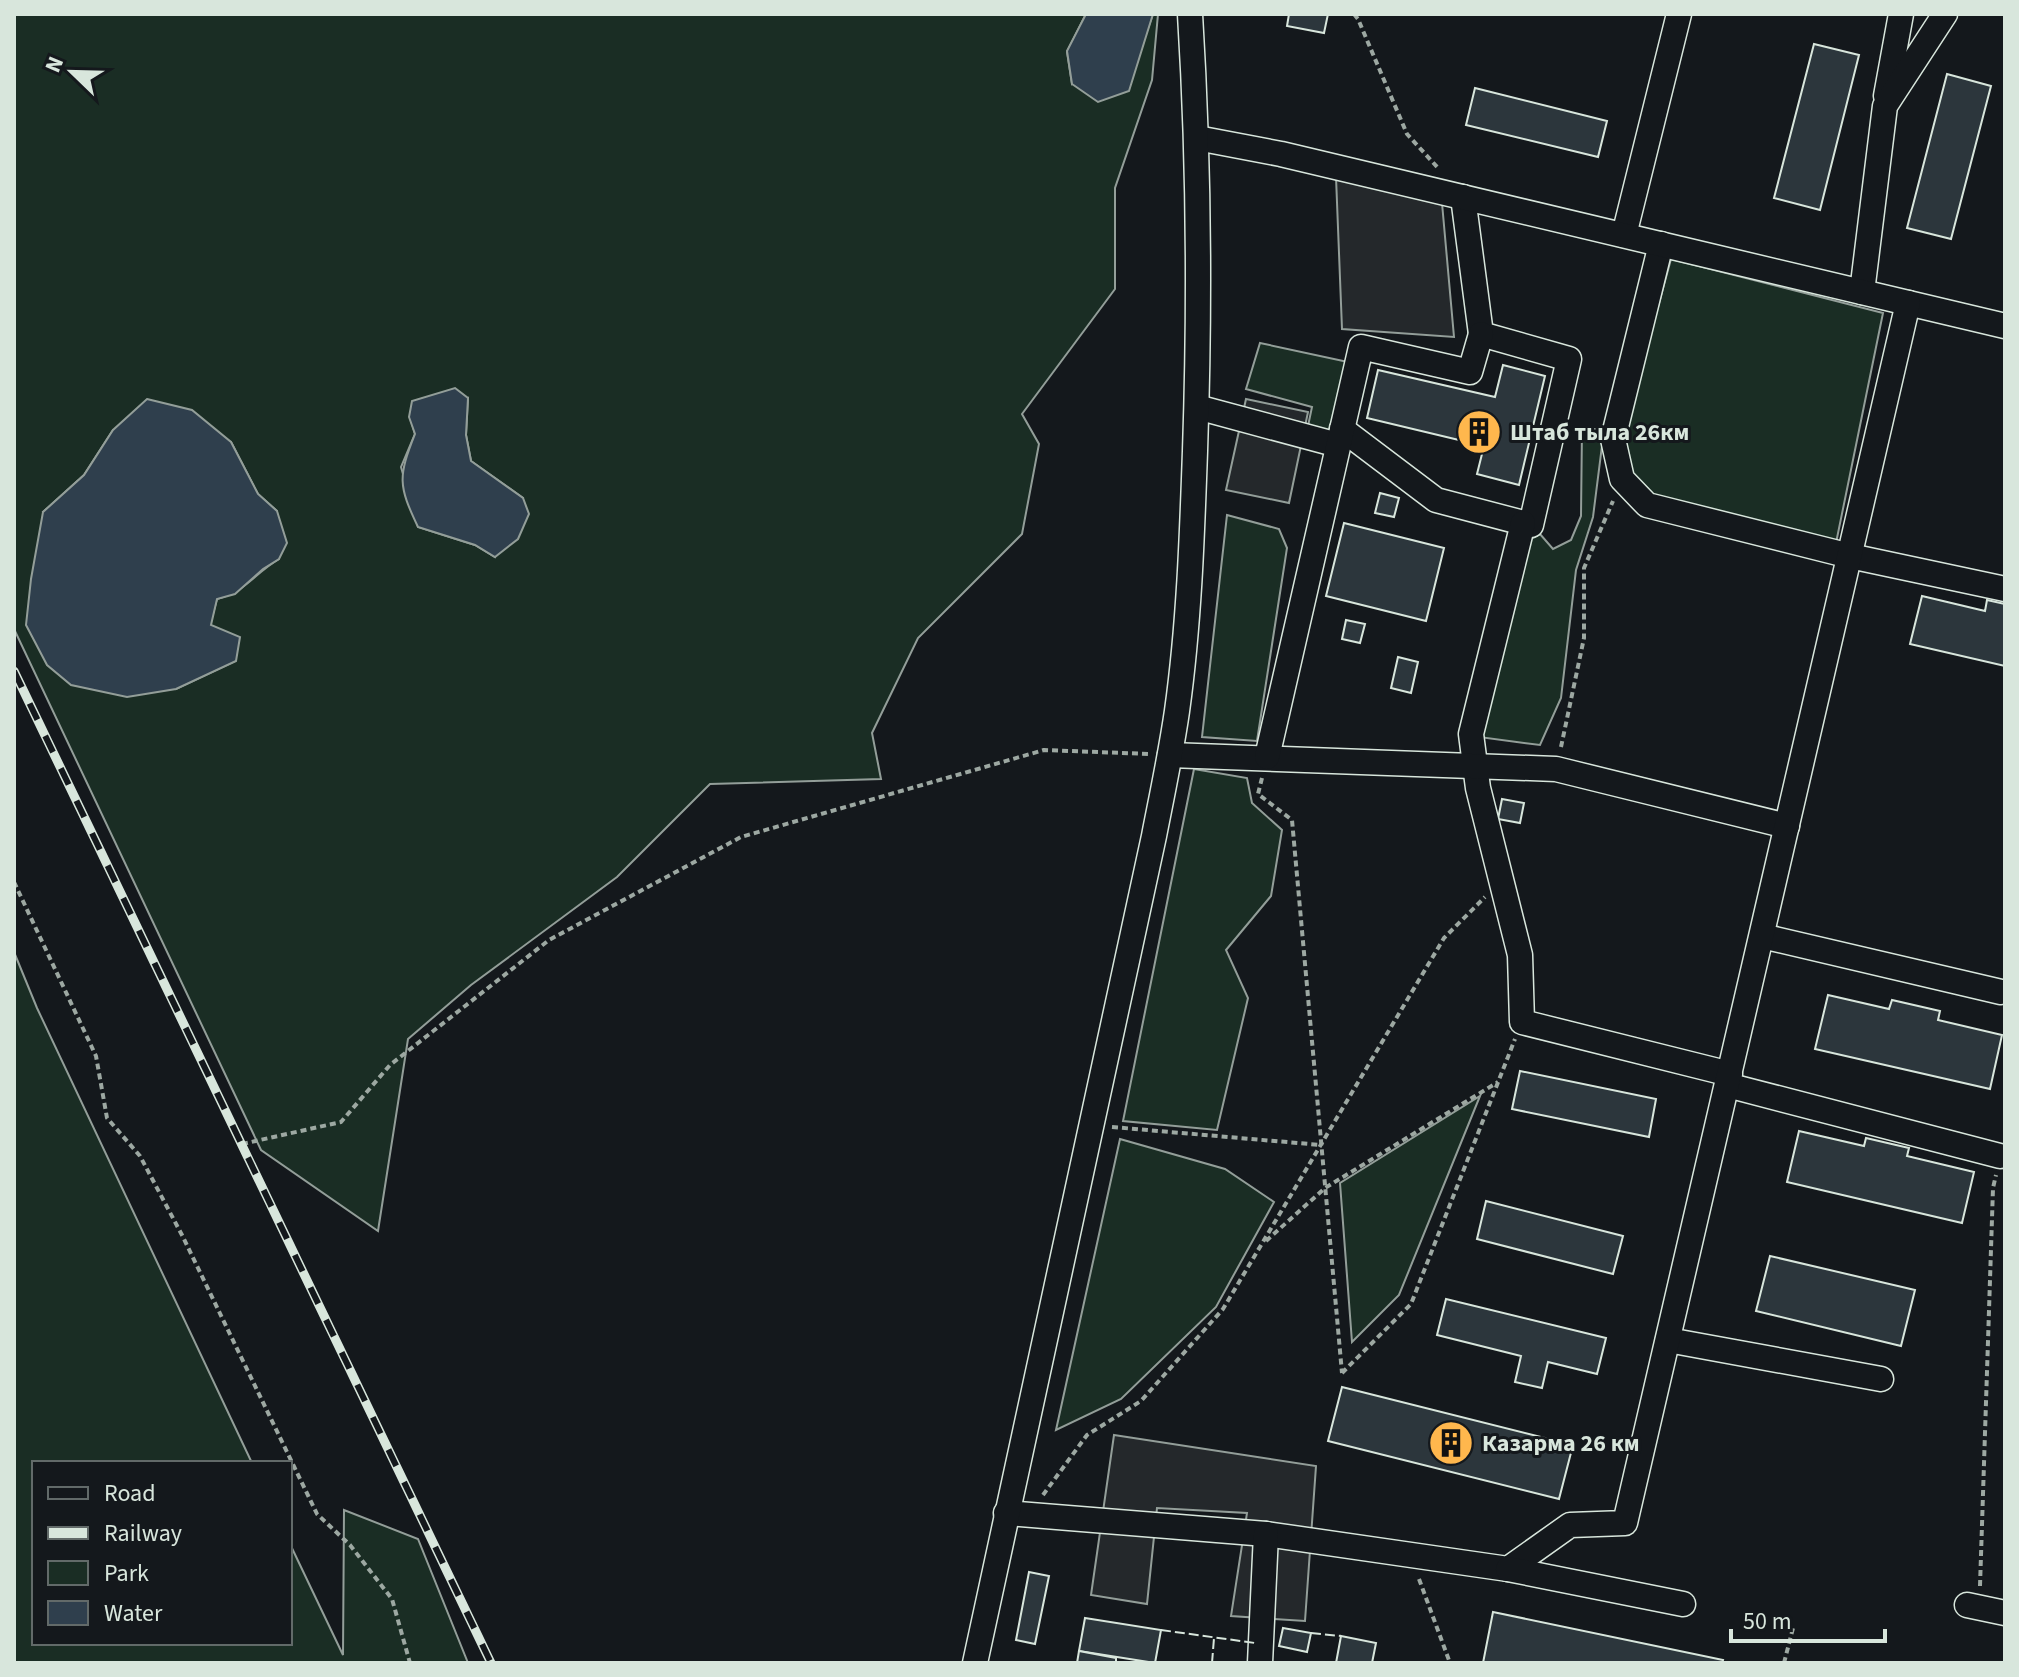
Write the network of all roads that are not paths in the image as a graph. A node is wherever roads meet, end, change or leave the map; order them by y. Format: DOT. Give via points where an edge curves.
graph roads {
  1 [pos="1190,14"];
  2 [pos="1679,14"];
  3 [pos="1901,14"];
  4 [pos="1945,14"];
  5 [pos="1885,106"];
  6 [pos="1197,138"];
  7 [pos="1463,197"];
  8 [pos="1624,235"];
  9 [pos="1661,244"];
  10 [pos="1862,292"];
  11 [pos="1908,303"];
  12 [pos="2005,326"];
  13 [pos="1481,334"];
  14 [pos="1197,407"];
  15 [pos="1340,437"];
  16 [pos="1523,523"];
  17 [pos="1850,556"];
  18 [pos="2005,589"];
  19 [pos="1170,755"];
  20 [pos="1267,757"];
  21 [pos="1475,767"];
  22 [pos="1787,826"];
  23 [pos="1762,936"];
  24 [pos="2001,992"];
  25 [pos="1729,1080"];
  26 [pos="2000,1156"];
  27 [pos="1668,1340"];
  28 [pos="1881,1379"];
  29 [pos="1017,1514"];
  30 [pos="1266,1534"];
  31 [pos="1508,1569"];
  32 [pos="1683,1604"];
  33 [pos="1974,1606"];
  34 [pos="2005,1613"];
  35 [pos="975,1663"];
  36 [pos="1260,1663"];
  1 -- 6 [label="street"];
  2 -- 8 [label="street"];
  3 -- 5 [label="street"];
  4 -- 5 [label="street"];
  5 -- 10 [label="street"];
  6 -- 7 [label="street"];
  6 -- 14 [label="street"];
  7 -- 8 [label="street"];
  7 -- 13 [label="street"];
  8 -- 9 [label="street"];
  9 -- 10 [label="street"];
  9 -- 17 [label="street" via="1613,439 1622,479 1647,505"];
  10 -- 11 [label="street"];
  11 -- 12 [label="street"];
  11 -- 17 [label="street"];
  13 -- 15 [label="street" via="1470,372 1361,347"];
  13 -- 16 [label="street" via="1569,359 1531,525"];
  14 -- 15 [label="street"];
  14 -- 19 [label="street" via="1191,575"];
  15 -- 16 [label="street" via="1436,500"];
  15 -- 20 [label="street"];
  16 -- 21 [label="street" via="1471,734"];
  17 -- 18 [label="street"];
  17 -- 22 [label="street"];
  19 -- 20 [label="street"];
  19 -- 29 [label="street" via="1091,1126"];
  20 -- 21 [label="street"];
  21 -- 22 [label="street" via="1556,769"];
  21 -- 25 [label="street" via="1520,955 1522,1022"];
  22 -- 23 [label="street"];
  23 -- 24 [label="street"];
  23 -- 25 [label="street"];
  25 -- 26 [label="street"];
  25 -- 27 [label="street"];
  27 -- 28 [label="street"];
  27 -- 31 [label="street" via="1625,1523 1570,1525"];
  29 -- 30 [label="street"];
  29 -- 35 [label="street"];
  30 -- 31 [label="street"];
  30 -- 36 [label="street"];
  31 -- 32 [label="street"];
  33 -- 34 [label="street"];
}
